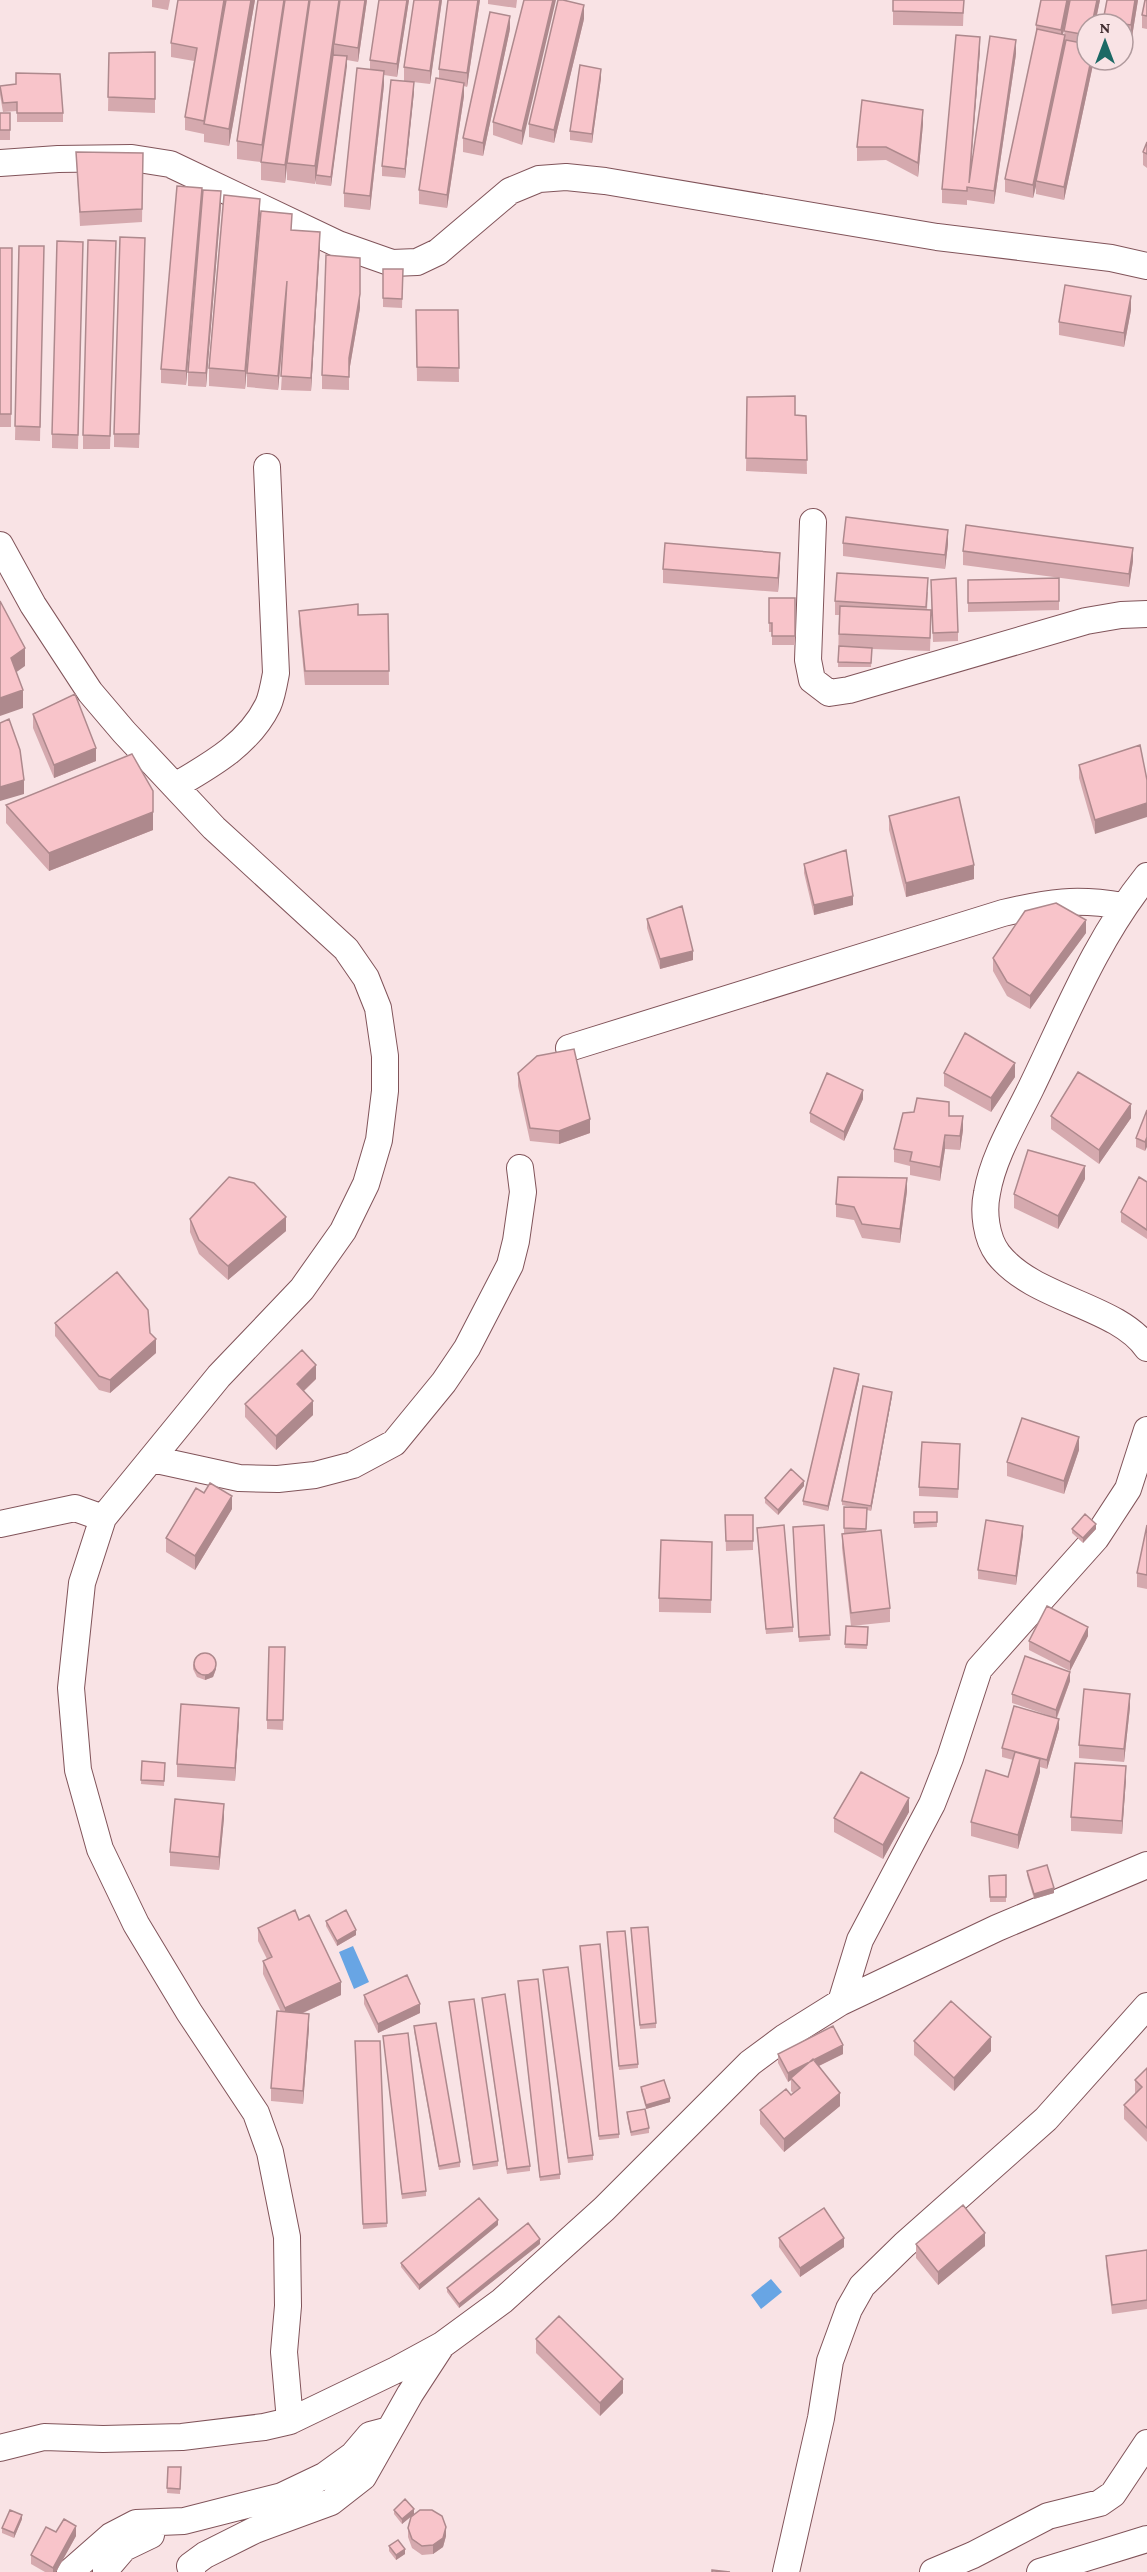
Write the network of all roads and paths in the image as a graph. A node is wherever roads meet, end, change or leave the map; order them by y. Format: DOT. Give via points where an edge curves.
graph roads {
  1 [pos="0,163"];
  2 [pos="1147,266"];
  3 [pos="267,467"];
  4 [pos="813,522"];
  5 [pos="0,545"];
  6 [pos="1147,614"];
  7 [pos="175,786"];
  8 [pos="1147,876"];
  9 [pos="1123,906"];
  10 [pos="569,1048"];
  11 [pos="520,1168"];
  12 [pos="1147,1348"];
  13 [pos="1147,1430"];
  14 [pos="152,1459"];
  15 [pos="103,1518"];
  16 [pos="0,1524"];
  17 [pos="1147,1865"];
  18 [pos="841,2002"];
  19 [pos="1147,2006"];
  20 [pos="442,2345"];
  21 [pos="290,2421"];
  22 [pos="389,2430"];
  23 [pos="1147,2443"];
  24 [pos="0,2448"];
  25 [pos="184,2521"];
  26 [pos="1147,2539"];
  27 [pos="70,2572"];
  28 [pos="106,2572"];
  29 [pos="192,2572"];
  30 [pos="786,2572"];
  31 [pos="933,2572"];
  32 [pos="1040,2572"];
  1 -- 2 [label="street" via="132,158 170,164 338,244 392,262 417,262 438,252 510,191 538,179 566,177"];
  3 -- 7 [label="street" via="276,674 269,703 241,742"];
  4 -- 6 [label="street" via="808,660 812,680 829,693 1086,621"];
  5 -- 7 [label="street" via="33,605 90,692"];
  7 -- 14 [label="street" via="214,828 346,949 378,1008 386,1056 385,1091 379,1140 366,1184 343,1231 302,1289 219,1376"];
  8 -- 9 [label="street"];
  9 -- 10 [label="street" via="1065,900 1003,913"];
  9 -- 12 [label="street" via="1102,941 1000,1153 987,1193 986,1227 997,1253 1021,1275 1123,1325"];
  11 -- 14 [label="street" via="523,1192 510,1265 450,1374 394,1443 352,1465 278,1479 239,1478"];
  13 -- 18 [label="street" via="1128,1489 1096,1538 979,1669 932,1804 860,1940"];
  14 -- 15 [label="street"];
  15 -- 16 [label="street" via="75,1508"];
  15 -- 21 [label="street" via="82,1583 71,1688 78,1770 100,1849 136,1924 256,2113 270,2152 287,2237 284,2352"];
  17 -- 18 [label="street" via="997,1928"];
  18 -- 20 [label="street" via="750,2063 604,2209 502,2301"];
  19 -- 30 [label="street" via="1046,2119 862,2286 830,2361"];
  20 -- 21 [label="street"];
  20 -- 22 [label="street"];
  21 -- 24 [label="street" via="182,2438 44,2437"];
  22 -- 25 [label="street" via="370,2434 353,2456 324,2476 282,2496"];
  22 -- 29 [label="street" via="363,2478 331,2502 255,2530 215,2550 190,2566"];
  23 -- 31 [label="street" via="1113,2494 1100,2503 1048,2516"];
  25 -- 27 [label="street" via="135,2523 111,2536"];
  25 -- 28 [label="street" via="124,2548"];
  26 -- 32 [label="street"];
}
